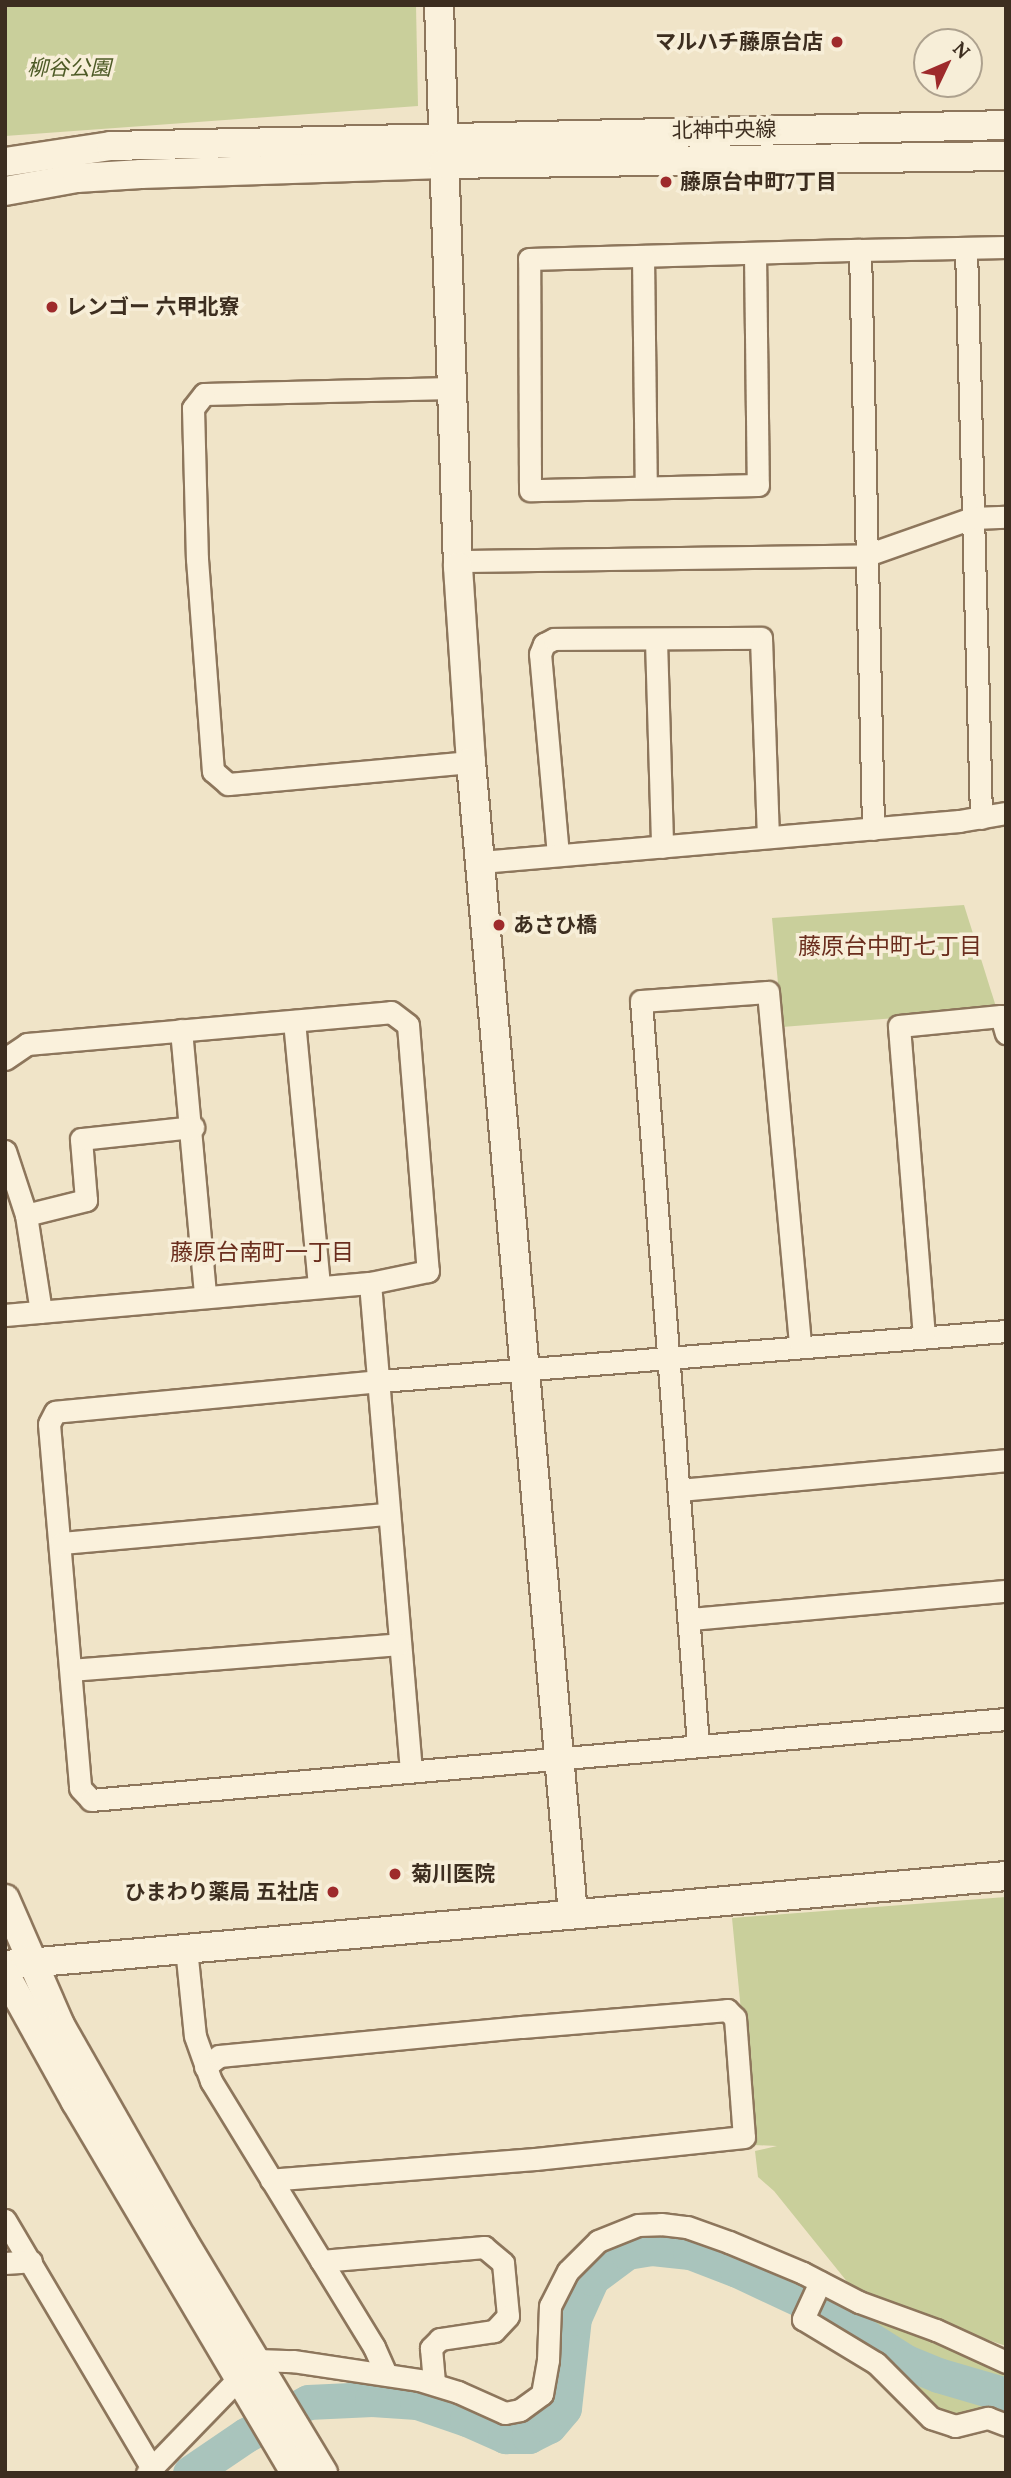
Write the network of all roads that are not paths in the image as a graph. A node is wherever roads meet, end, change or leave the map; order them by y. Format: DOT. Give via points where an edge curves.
graph roads {
  1 [pos="439,5"];
  2 [pos="1006,125"];
  3 [pos="443,150"];
  4 [pos="1006,156"];
  5 [pos="5,162"];
  6 [pos="5,191"];
  7 [pos="1006,247"];
  8 [pos="966,248"];
  9 [pos="860,250"];
  10 [pos="755,253"];
  11 [pos="643,256"];
  12 [pos="451,388"];
  13 [pos="646,487"];
  14 [pos="1006,517"];
  15 [pos="972,518"];
  16 [pos="867,555"];
  17 [pos="457,561"];
  18 [pos="656,640"];
  19 [pos="471,762"];
  20 [pos="1006,813"];
  21 [pos="981,818"];
  22 [pos="873,829"];
  23 [pos="768,837"];
  24 [pos="662,847"];
  25 [pos="558,855"];
  26 [pos="481,862"];
  27 [pos="294,1021"];
  28 [pos="181,1030"];
  29 [pos="1006,1033"];
  30 [pos="5,1059"];
  31 [pos="192,1127"];
  32 [pos="5,1151"];
  33 [pos="26,1215"];
  34 [pos="370,1283"];
  35 [pos="319,1285"];
  36 [pos="205,1295"];
  37 [pos="41,1312"];
  38 [pos="5,1315"];
  39 [pos="1006,1331"];
  40 [pos="924,1337"];
  41 [pos="800,1345"];
  42 [pos="670,1359"];
  43 [pos="525,1369"];
  44 [pos="380,1381"];
  45 [pos="1006,1460"];
  46 [pos="678,1490"];
  47 [pos="389,1514"];
  48 [pos="61,1543"];
  49 [pos="1006,1591"];
  50 [pos="690,1619"];
  51 [pos="399,1644"];
  52 [pos="71,1670"];
  53 [pos="1006,1719"];
  54 [pos="698,1745"];
  55 [pos="560,1758"];
  56 [pos="411,1772"];
  57 [pos="1006,1876"];
  58 [pos="5,1899"];
  59 [pos="573,1913"];
  60 [pos="186,1948"];
  61 [pos="14,1967"];
  62 [pos="205,2067"];
  63 [pos="271,2180"];
  64 [pos="5,2220"];
  65 [pos="32,2261"];
  66 [pos="321,2261"];
  67 [pos="5,2263"];
  68 [pos="819,2284"];
  69 [pos="1006,2362"];
  70 [pos="247,2369"];
  71 [pos="386,2374"];
  72 [pos="434,2384"];
  73 [pos="1006,2425"];
  74 [pos="286,2434"];
  75 [pos="150,2471"];
  76 [pos="295,2473"];
  77 [pos="323,2473"];
  1 -- 3 [label="street"];
  2 -- 3 [label="street, 北神中央線"];
  3 -- 4 [label="street"];
  3 -- 5 [label="street" via="111,146"];
  3 -- 6 [label="street" via="77,178"];
  3 -- 12 [label="street"];
  7 -- 8 [label="street"];
  8 -- 9 [label="street"];
  8 -- 15 [label="street"];
  9 -- 10 [label="street"];
  9 -- 16 [label="street"];
  10 -- 11 [label="street"];
  10 -- 13 [label="street" via="758,485"];
  11 -- 13 [label="street"];
  11 -- 13 [label="street" via="529,259 530,490"];
  12 -- 17 [label="street"];
  12 -- 19 [label="street" via="204,394 193,408 197,559 213,771 228,784"];
  14 -- 15 [label="street"];
  15 -- 16 [label="street"];
  15 -- 21 [label="street"];
  16 -- 17 [label="street"];
  16 -- 22 [label="street"];
  17 -- 19 [label="street"];
  18 -- 23 [label="street" via="761,638"];
  18 -- 24 [label="street"];
  18 -- 25 [label="street" via="554,639 544,644 540,654"];
  19 -- 26 [label="street"];
  20 -- 21 [label="street"];
  21 -- 22 [label="street"];
  22 -- 23 [label="street"];
  23 -- 24 [label="street"];
  24 -- 25 [label="street"];
  25 -- 26 [label="street"];
  26 -- 43 [label="street"];
  27 -- 28 [label="street"];
  27 -- 34 [label="street" via="391,1012 408,1025 428,1271"];
  27 -- 35 [label="street"];
  28 -- 30 [label="street" via="27,1044"];
  28 -- 31 [label="street"];
  29 -- 40 [label="street" via="1001,1016 898,1026"];
  31 -- 33 [label="street" via="81,1139 86,1200"];
  31 -- 36 [label="street"];
  32 -- 33 [label="street"];
  33 -- 37 [label="street"];
  34 -- 35 [label="street"];
  34 -- 44 [label="street"];
  35 -- 36 [label="street"];
  36 -- 37 [label="street"];
  37 -- 38 [label="street"];
  39 -- 40 [label="street"];
  40 -- 41 [label="street"];
  41 -- 42 [label="street"];
  41 -- 42 [label="street" via="768,992 641,1001"];
  42 -- 43 [label="street"];
  42 -- 46 [label="street"];
  43 -- 44 [label="street"];
  43 -- 55 [label="street"];
  44 -- 47 [label="street"];
  44 -- 48 [label="street" via="55,1412 49,1424"];
  45 -- 46 [label="street"];
  46 -- 50 [label="street"];
  47 -- 48 [label="street"];
  47 -- 51 [label="street"];
  48 -- 52 [label="street"];
  49 -- 50 [label="street"];
  50 -- 54 [label="street"];
  51 -- 52 [label="street"];
  51 -- 56 [label="street"];
  52 -- 56 [label="street" via="80,1788 91,1800"];
  53 -- 54 [label="street"];
  54 -- 55 [label="street"];
  55 -- 56 [label="street"];
  55 -- 59 [label="street"];
  57 -- 59 [label="street"];
  58 -- 61 [label="street"];
  59 -- 60 [label="street"];
  60 -- 61 [label="street"];
  60 -- 62 [label="street" via="195,2036"];
  61 -- 70 [label="street" via="60,2025"];
  62 -- 63 [label="street"];
  62 -- 63 [label="street" via="219,2056 509,2029 727,2010 735,2018 744,2137"];
  63 -- 66 [label="street"];
  64 -- 65 [label="street"];
  65 -- 67 [label="street"];
  65 -- 75 [label="street"];
  66 -- 71 [label="street"];
  66 -- 72 [label="street" via="484,2247 503,2263 508,2316 494,2331 440,2339 431,2348"];
  68 -- 69 [label="street"];
  68 -- 72 [label="street" via="687,2227 638,2225 598,2241 563,2279 550,2306 547,2377 542,2394 532,2404 505,2413"];
  68 -- 73 [label="street" via="803,2319 876,2363 931,2418 955,2426 988,2418"];
  70 -- 71 [label="street" via="293,2361"];
  70 -- 74 [label="street"];
  70 -- 75 [label="street"];
  71 -- 72 [label="street"];
  74 -- 76 [label="street"];
  74 -- 77 [label="street"];
}
